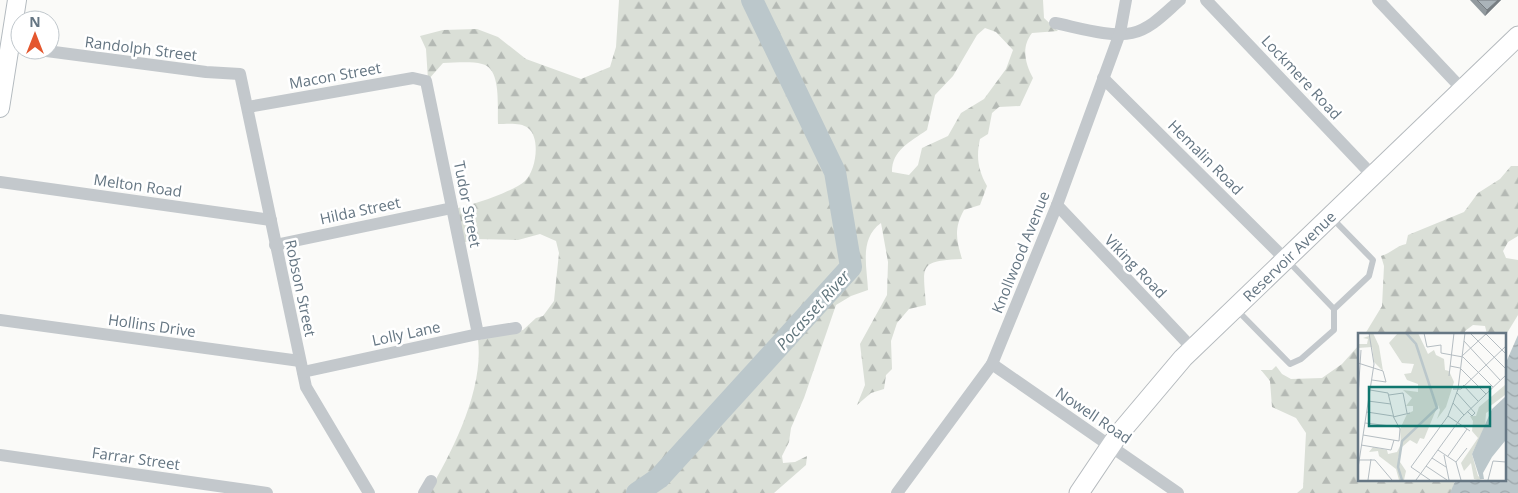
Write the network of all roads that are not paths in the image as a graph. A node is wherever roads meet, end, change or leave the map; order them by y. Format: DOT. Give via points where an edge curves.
graph roads {
  1 [pos="1126,0"];
  2 [pos="1180,0"];
  3 [pos="1206,0"];
  4 [pos="1378,0"];
  5 [pos="1055,23"];
  6 [pos="1116,33"];
  7 [pos="1518,36"];
  8 [pos="60,53"];
  9 [pos="10,57"];
  10 [pos="240,74"];
  11 [pos="2,77"];
  12 [pos="1103,78"];
  13 [pos="426,81"];
  14 [pos="1462,89"];
  15 [pos="248,107"];
  16 [pos="0,108"];
  17 [pos="1373,176"];
  18 [pos="0,182"];
  19 [pos="1057,205"];
  20 [pos="452,208"];
  21 [pos="1330,216"];
  22 [pos="271,220"];
  23 [pos="275,245"];
  24 [pos="1285,258"];
  25 [pos="1235,308"];
  26 [pos="1334,309"];
  27 [pos="0,320"];
  28 [pos="516,328"];
  29 [pos="478,334"];
  30 [pos="1192,349"];
  31 [pos="992,364"];
  32 [pos="302,367"];
  33 [pos="1111,446"];
  34 [pos="0,455"];
  35 [pos="431,481"];
  36 [pos="240,491"];
  37 [pos="268,493"];
  38 [pos="369,493"];
  39 [pos="424,493"];
  40 [pos="897,493"];
  41 [pos="1079,493"];
  42 [pos="1178,493"];
  1 -- 6 [label="street, Knollwood Avenue"];
  2 -- 6 [label="street" via="1142,30"];
  3 -- 17 [label="street, Lockmere Road"];
  4 -- 14 [label="street"];
  5 -- 6 [label="street"];
  6 -- 12 [label="street, Knollwood Avenue"];
  7 -- 14 [label="main road, Reservoir Avenue"];
  8 -- 10 [label="street, Randolph Street"];
  9 -- 11 [label="main road"];
  10 -- 15 [label="street, Robson Street"];
  11 -- 16 [label="main road"];
  12 -- 19 [label="street, Knollwood Avenue"];
  12 -- 24 [label="street, Hemalin Road"];
  13 -- 15 [label="street, Macon Street" via="413,78"];
  13 -- 20 [label="street, Tudor Street"];
  14 -- 17 [label="main road, Reservoir Avenue"];
  15 -- 22 [label="street, Robson Street"];
  17 -- 21 [label="main road, Reservoir Avenue"];
  18 -- 22 [label="street, Melton Road"];
  19 -- 30 [label="street, Viking Road"];
  19 -- 31 [label="street, Knollwood Avenue"];
  20 -- 23 [label="street, Hilda Street"];
  20 -- 29 [label="street, Tudor Street"];
  21 -- 24 [label="main road, Reservoir Avenue"];
  21 -- 26 [label="lane" via="1373,260 1369,276"];
  22 -- 23 [label="street, Robson Street"];
  23 -- 32 [label="street, Robson Street"];
  24 -- 25 [label="main road, Reservoir Avenue"];
  24 -- 26 [label="lane"];
  25 -- 26 [label="lane" via="1290,364 1301,359 1334,330"];
  25 -- 30 [label="main road, Reservoir Avenue"];
  27 -- 32 [label="street, Hollins Drive"];
  28 -- 29 [label="street, Lolly Lane"];
  29 -- 32 [label="street, Lolly Lane"];
  30 -- 33 [label="main road, Reservoir Avenue" via="1151,394"];
  31 -- 33 [label="street, Nowell Road"];
  31 -- 40 [label="street, Knollwood Avenue"];
  32 -- 38 [label="street, Robson Street" via="310,397"];
  33 -- 41 [label="main road, Reservoir Avenue"];
  33 -- 42 [label="street, Nowell Road"];
  34 -- 36 [label="street, Farrar Street"];
  35 -- 39 [label="street"];
  36 -- 37 [label="street, Farrar Street"];
}
